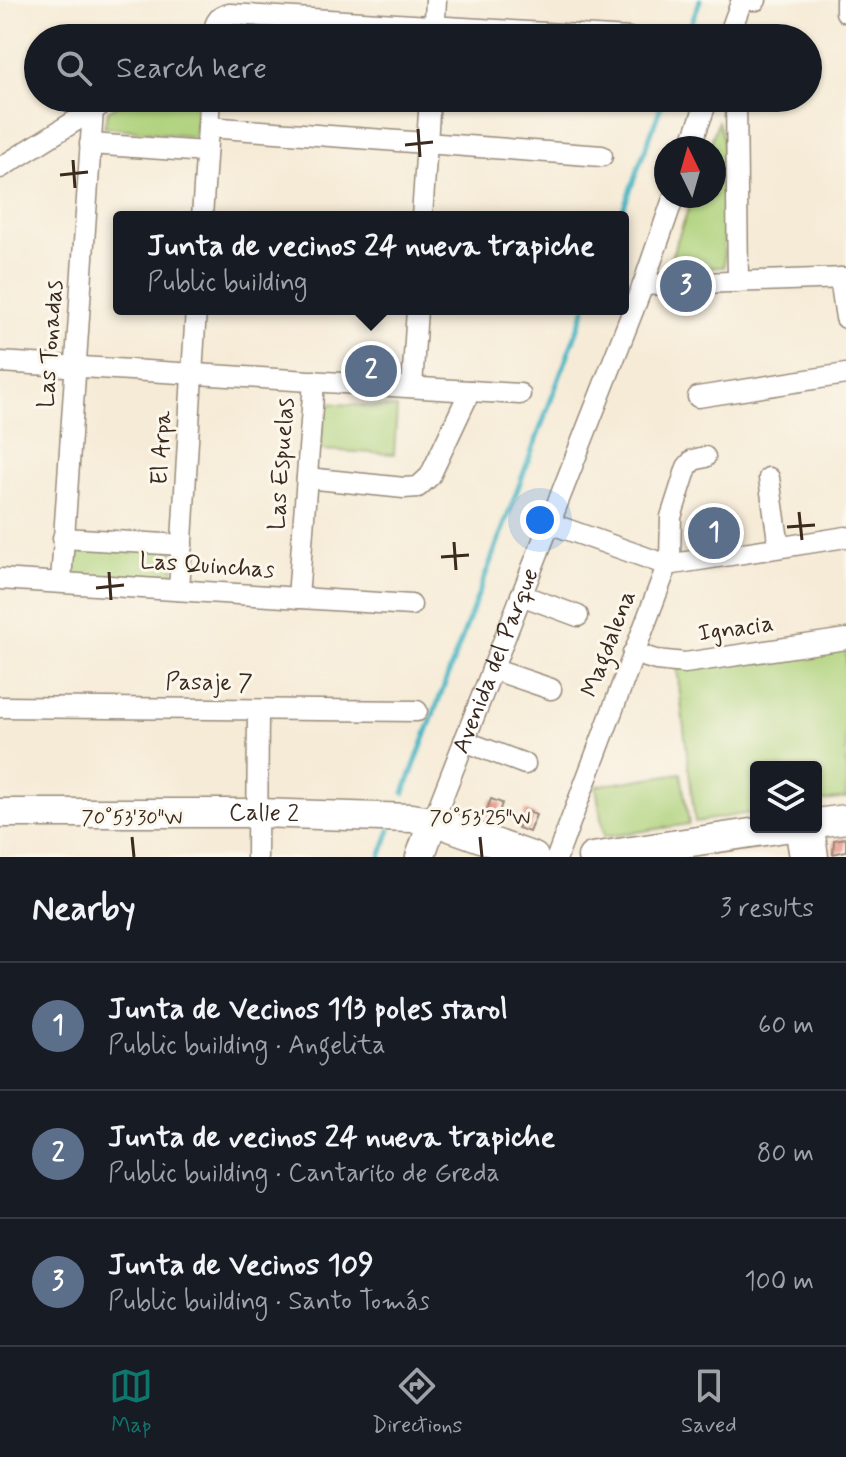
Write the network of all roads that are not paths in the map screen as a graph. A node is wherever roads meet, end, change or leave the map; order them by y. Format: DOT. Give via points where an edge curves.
graph roads {
  1 [pos="436,0"];
  2 [pos="742,0"];
  3 [pos="756,0"];
  4 [pos="846,0"];
  5 [pos="846,12"];
  6 [pos="221,24"];
  7 [pos="343,24"];
  8 [pos="434,24"];
  9 [pos="733,24"];
  10 [pos="90,112"];
  11 [pos="93,112"];
  12 [pos="209,112"];
  13 [pos="429,112"];
  14 [pos="703,112"];
  15 [pos="736,112"];
  16 [pos="208,127"];
  17 [pos="694,136"];
  18 [pos="427,143"];
  19 [pos="90,144"];
  20 [pos="206,152"];
  21 [pos="602,156"];
  22 [pos="0,168"];
  23 [pos="670,208"];
  24 [pos="202,211"];
  25 [pos="422,211"];
  26 [pos="843,278"];
  27 [pos="738,282"];
  28 [pos="643,285"];
  29 [pos="196,315"];
  30 [pos="417,315"];
  31 [pos="846,318"];
  32 [pos="0,362"];
  33 [pos="75,367"];
  34 [pos="192,374"];
  35 [pos="846,374"];
  36 [pos="314,381"];
  37 [pos="412,387"];
  38 [pos="470,391"];
  39 [pos="520,394"];
  40 [pos="698,397"];
  41 [pos="705,457"];
  42 [pos="307,478"];
  43 [pos="769,478"];
  44 [pos="549,523"];
  45 [pos="846,537"];
  46 [pos="63,538"];
  47 [pos="182,545"];
  48 [pos="779,547"];
  49 [pos="667,565"];
  50 [pos="0,579"];
  51 [pos="61,582"];
  52 [pos="179,590"];
  53 [pos="521,595"];
  54 [pos="298,598"];
  55 [pos="411,605"];
  56 [pos="578,616"];
  57 [pos="846,639"];
  58 [pos="633,653"];
  59 [pos="492,669"];
  60 [pos="551,689"];
  61 [pos="0,707"];
  62 [pos="258,710"];
  63 [pos="417,711"];
  64 [pos="464,741"];
  65 [pos="525,764"];
  66 [pos="0,813"];
  67 [pos="258,813"];
  68 [pos="846,819"];
  69 [pos="433,821"];
  70 [pos="822,824"];
  71 [pos="769,833"];
  72 [pos="794,833"];
  73 [pos="816,833"];
  74 [pos="709,848"];
  75 [pos="626,855"];
  76 [pos="257,857"];
  77 [pos="420,857"];
  78 [pos="534,857"];
  79 [pos="557,857"];
  80 [pos="592,857"];
  81 [pos="800,857"];
  82 [pos="818,857"];
  1 -- 8 [label="street"];
  2 -- 3 [label="street"];
  2 -- 9 [label="street"];
  4 -- 5 [label="street"];
  6 -- 7 [label="street" via="230,14"];
  10 -- 22 [label="street"];
  11 -- 19 [label="street, Las Tonadas"];
  12 -- 16 [label="street"];
  13 -- 18 [label="street"];
  14 -- 17 [label="street"];
  15 -- 27 [label="street"];
  16 -- 18 [label="street"];
  16 -- 20 [label="street"];
  18 -- 21 [label="street"];
  18 -- 25 [label="street"];
  19 -- 20 [label="street"];
  19 -- 33 [label="street, Las Tonadas"];
  20 -- 24 [label="street"];
  23 -- 28 [label="street, Avenida del Parque"];
  26 -- 27 [label="street"];
  26 -- 31 [label="street"];
  27 -- 28 [label="street"];
  28 -- 44 [label="street, Avenida del Parque"];
  29 -- 34 [label="street, El Arpa"];
  30 -- 37 [label="street"];
  32 -- 33 [label="street"];
  33 -- 34 [label="street"];
  33 -- 46 [label="street, Las Tonadas"];
  34 -- 36 [label="street"];
  34 -- 47 [label="street, El Arpa"];
  35 -- 40 [label="street"];
  36 -- 37 [label="street"];
  36 -- 42 [label="street, Las Espuelas"];
  37 -- 38 [label="street"];
  38 -- 39 [label="street"];
  38 -- 42 [label="street" via="430,476 418,487"];
  41 -- 49 [label="street, Magdalena" via="687,467 671,517"];
  42 -- 54 [label="street, Las Espuelas"];
  43 -- 48 [label="street"];
  44 -- 49 [label="street"];
  44 -- 53 [label="street, Avenida del Parque"];
  45 -- 48 [label="street"];
  46 -- 47 [label="street, Las Quinchas"];
  46 -- 51 [label="street, Las Tonadas"];
  47 -- 52 [label="street, El Arpa"];
  48 -- 49 [label="street"];
  49 -- 58 [label="street, Magdalena"];
  50 -- 51 [label="street, Las Quinchas"];
  51 -- 52 [label="street, Las Quinchas"];
  52 -- 54 [label="street, Las Quinchas"];
  53 -- 56 [label="street"];
  53 -- 59 [label="street, Avenida del Parque"];
  54 -- 55 [label="street, Las Quinchas"];
  57 -- 58 [label="street, Ignacia" via="685,663"];
  58 -- 79 [label="street, Magdalena"];
  59 -- 60 [label="street"];
  59 -- 64 [label="street, Avenida del Parque"];
  61 -- 62 [label="street, Pasaje 7"];
  62 -- 63 [label="street, Pasaje 7"];
  62 -- 67 [label="street"];
  64 -- 65 [label="street"];
  64 -- 69 [label="street, Avenida del Parque"];
  66 -- 67 [label="street, Calle 2"];
  67 -- 69 [label="street, Calle 2"];
  67 -- 76 [label="street"];
  68 -- 70 [label="street"];
  69 -- 77 [label="street, Avenida del Parque"];
  69 -- 78 [label="street, Calle 2"];
  71 -- 74 [label="street"];
  72 -- 81 [label="street"];
  73 -- 82 [label="street"];
  74 -- 75 [label="street"];
  75 -- 80 [label="street"];
}
